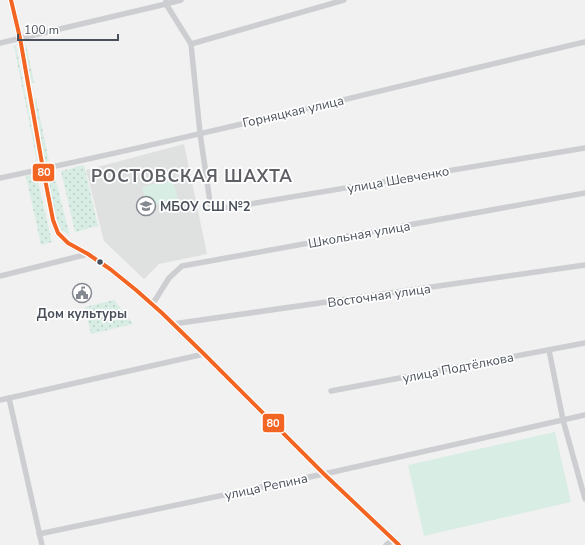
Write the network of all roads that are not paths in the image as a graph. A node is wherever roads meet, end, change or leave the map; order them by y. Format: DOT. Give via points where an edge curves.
graph roads {
  1 [pos="12,0"];
  2 [pos="181,0"];
  3 [pos="344,0"];
  4 [pos="166,2"];
  5 [pos="20,38"];
  6 [pos="585,42"];
  7 [pos="0,43"];
  8 [pos="191,44"];
  9 [pos="200,133"];
  10 [pos="585,148"];
  11 [pos="43,169"];
  12 [pos="0,178"];
  13 [pos="585,194"];
  14 [pos="88,254"];
  15 [pos="585,265"];
  16 [pos="0,276"];
  17 [pos="152,305"];
  18 [pos="173,324"];
  19 [pos="585,344"];
  20 [pos="549,350"];
  21 [pos="204,354"];
  22 [pos="331,391"];
  23 [pos="9,398"];
  24 [pos="0,400"];
  25 [pos="585,415"];
  26 [pos="563,420"];
  27 [pos="324,474"];
  28 [pos="585,498"];
  29 [pos="40,534"];
  30 [pos="396,542"];
  31 [pos="42,545"];
  32 [pos="386,545"];
  1 -- 5 [label="street"];
  2 -- 4 [label="street"];
  3 -- 8 [label="street"];
  4 -- 5 [label="street"];
  4 -- 8 [label="street"];
  5 -- 7 [label="street"];
  5 -- 11 [label="street"];
  6 -- 9 [label="street, Горняцкая улица"];
  8 -- 9 [label="street"];
  9 -- 10 [label="street, улица Шевченко" via="211,209"];
  9 -- 11 [label="street, Горняцкая улица"];
  11 -- 12 [label="street, Горняцкая улица"];
  11 -- 14 [label="street" via="58,233 68,243"];
  13 -- 17 [label="street, Школьная улица" via="182,266 169,278"];
  14 -- 16 [label="street"];
  14 -- 17 [label="street" via="123,279"];
  15 -- 18 [label="street, Восточная улица"];
  17 -- 18 [label="street"];
  18 -- 21 [label="street"];
  19 -- 20 [label="street, улица Подтёлкова"];
  20 -- 22 [label="street, улица Подтёлкова"];
  20 -- 26 [label="street"];
  21 -- 23 [label="street"];
  21 -- 27 [label="street"];
  23 -- 24 [label="street"];
  23 -- 29 [label="street"];
  25 -- 26 [label="street, улица Репина"];
  26 -- 27 [label="street, улица Репина"];
  26 -- 28 [label="street"];
  27 -- 29 [label="street, улица Репина"];
  27 -- 30 [label="street"];
  29 -- 31 [label="street"];
  30 -- 32 [label="street"];
}
